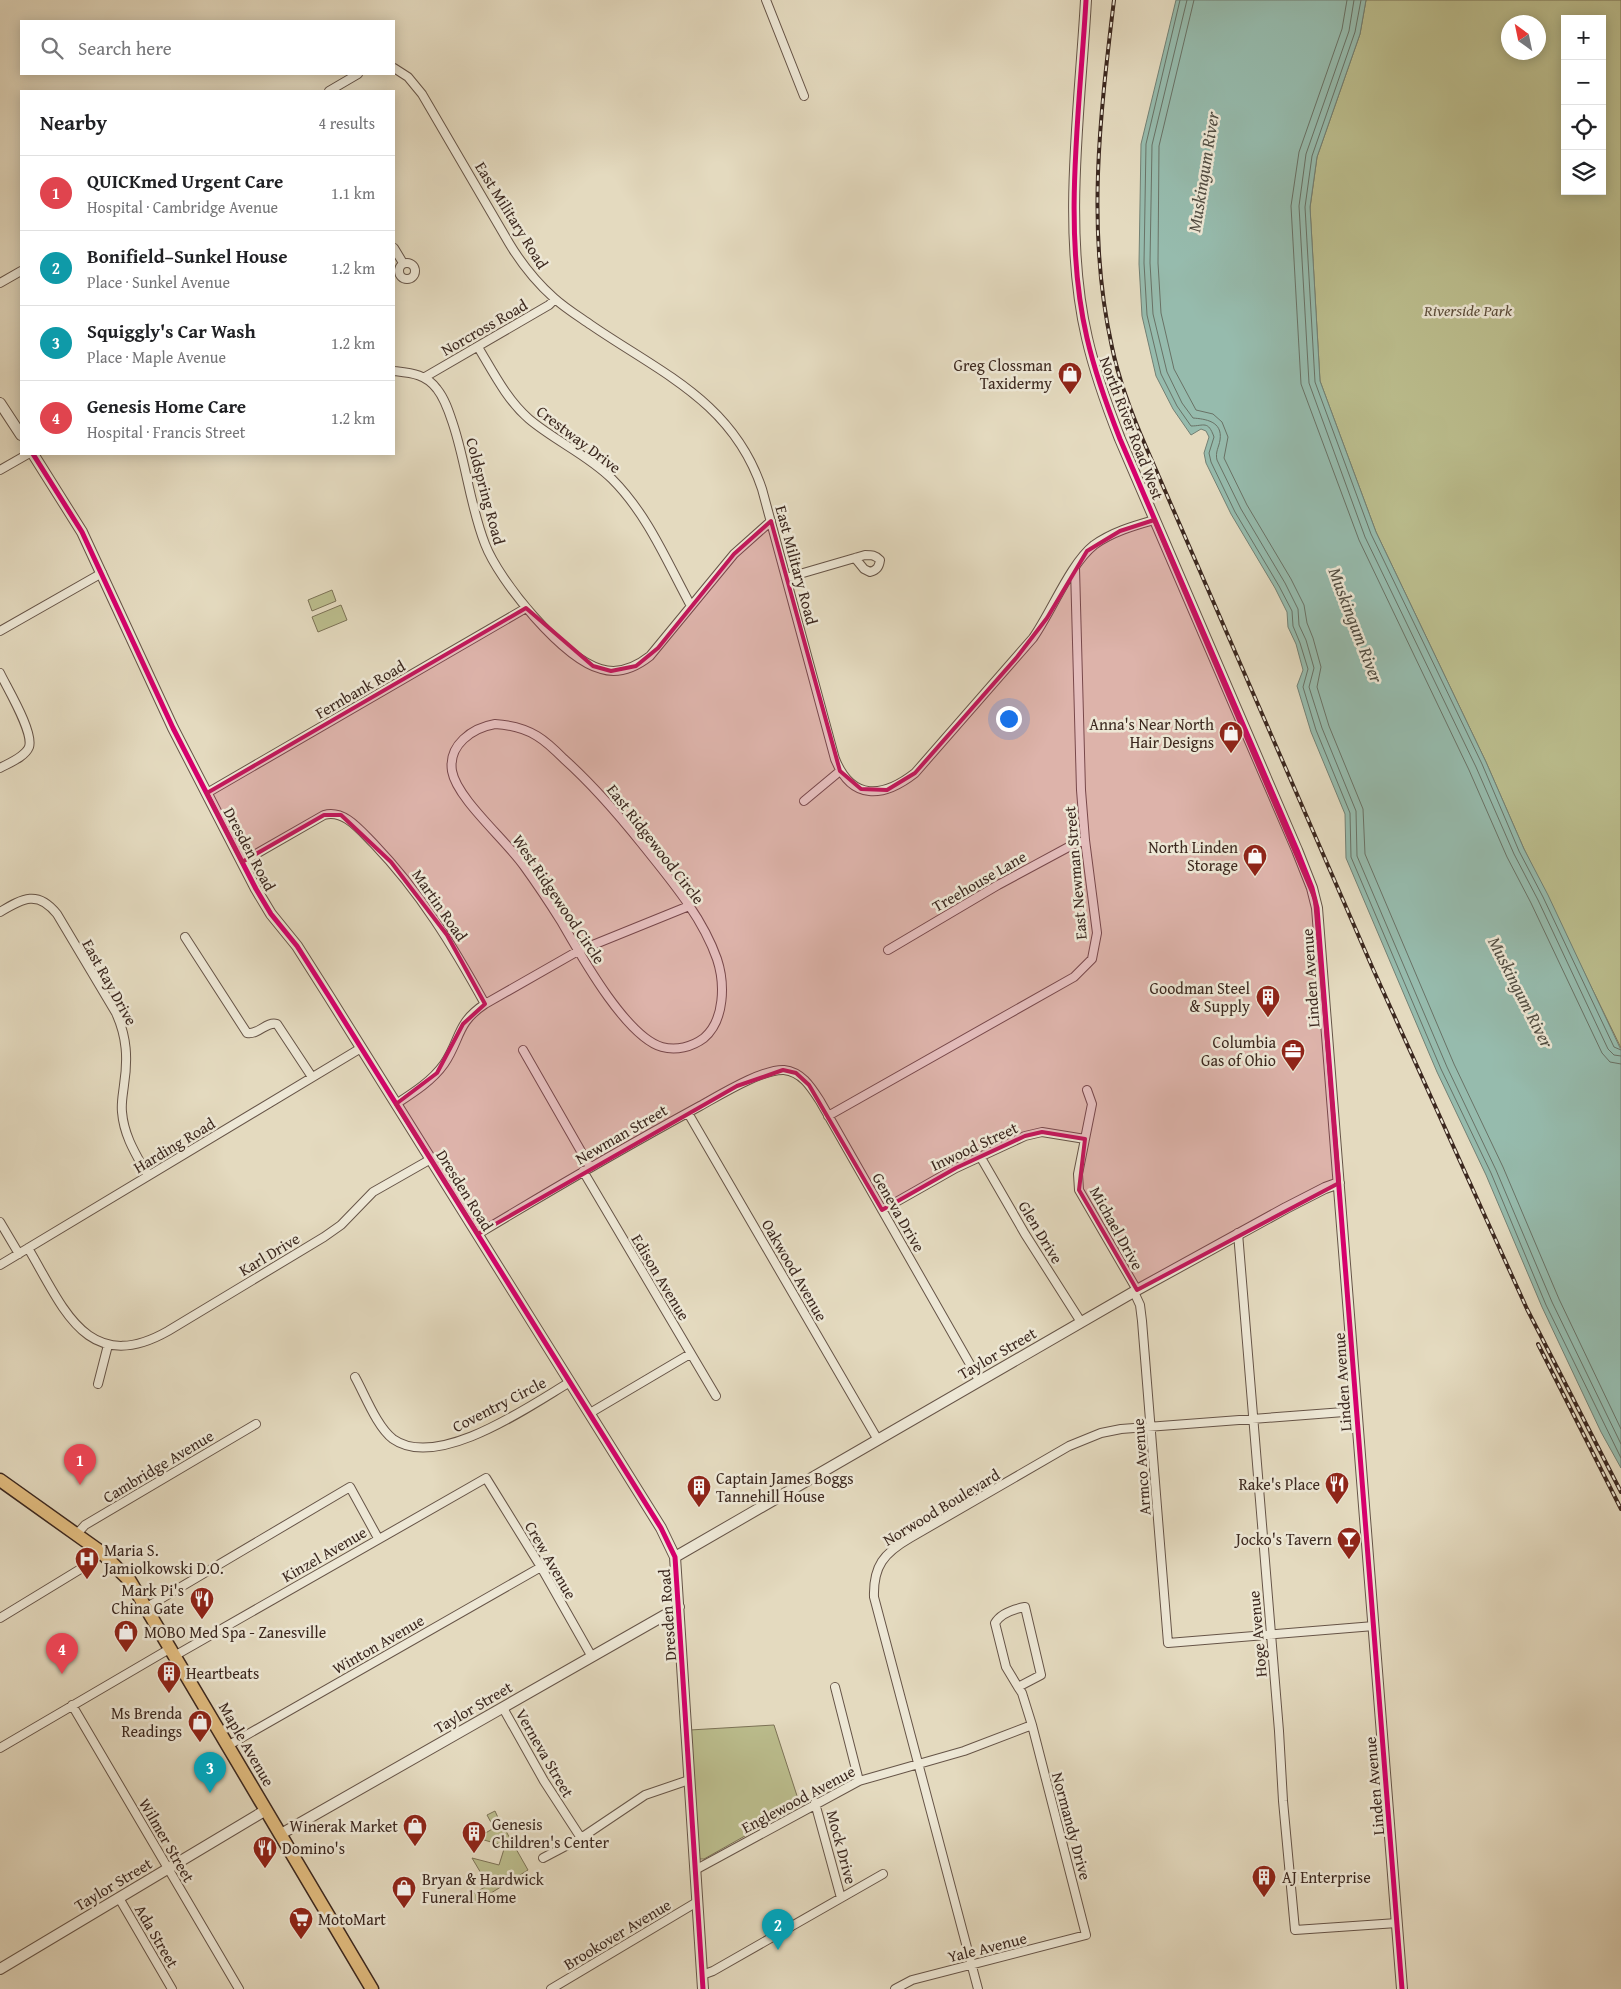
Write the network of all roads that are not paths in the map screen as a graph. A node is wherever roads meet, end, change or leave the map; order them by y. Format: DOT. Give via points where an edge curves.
graph roads {
  1 [pos="766,0"];
  2 [pos="1086,0"];
  3 [pos="395,69"];
  4 [pos="356,75"];
  5 [pos="334,90"];
  6 [pos="804,96"];
  7 [pos="395,250"];
  8 [pos="403,264"];
  9 [pos="20,272"];
  10 [pos="0,283"];
  11 [pos="555,299"];
  12 [pos="478,347"];
  13 [pos="395,372"];
  14 [pos="425,377"];
  15 [pos="0,403"];
  16 [pos="20,433"];
  17 [pos="26,455"];
  18 [pos="35,455"];
  19 [pos="0,470"];
  20 [pos="1154,520"];
  21 [pos="771,521"];
  22 [pos="855,558"];
  23 [pos="1075,566"];
  24 [pos="102,573"];
  25 [pos="786,578"];
  26 [pos="691,606"];
  27 [pos="526,608"];
  28 [pos="0,631"];
  29 [pos="0,673"];
  30 [pos="472,732"];
  31 [pos="0,768"];
  32 [pos="840,771"];
  33 [pos="1267,783"];
  34 [pos="207,793"];
  35 [pos="804,801"];
  36 [pos="1085,840"];
  37 [pos="242,862"];
  38 [pos="689,906"];
  39 [pos="0,912"];
  40 [pos="185,937"];
  41 [pos="888,950"];
  42 [pos="578,951"];
  43 [pos="485,1004"];
  44 [pos="690,1046"];
  45 [pos="361,1048"];
  46 [pos="523,1050"];
  47 [pos="784,1070"];
  48 [pos="312,1077"];
  49 [pos="1087,1090"];
  50 [pos="396,1104"];
  51 [pos="688,1112"];
  52 [pos="828,1116"];
  53 [pos="1085,1139"];
  54 [pos="980,1156"];
  55 [pos="431,1159"];
  56 [pos="587,1169"];
  57 [pos="148,1176"];
  58 [pos="1339,1183"];
  59 [pos="882,1210"];
  60 [pos="0,1222"];
  61 [pos="1238,1233"];
  62 [pos="478,1234"];
  63 [pos="28,1248"];
  64 [pos="19,1254"];
  65 [pos="0,1265"];
  66 [pos="1135,1291"];
  67 [pos="1081,1322"];
  68 [pos="108,1345"];
  69 [pos="690,1354"];
  70 [pos="355,1377"];
  71 [pos="979,1380"];
  72 [pos="570,1382"];
  73 [pos="98,1384"];
  74 [pos="716,1396"];
  75 [pos="1357,1411"];
  76 [pos="590,1413"];
  77 [pos="1253,1418"];
  78 [pos="256,1424"];
  79 [pos="1152,1426"];
  80 [pos="878,1440"];
  81 [pos="486,1478"];
  82 [pos="0,1480"];
  83 [pos="76,1535"];
  84 [pos="378,1538"];
  85 [pos="101,1552"];
  86 [pos="676,1557"];
  87 [pos="541,1567"];
  88 [pos="147,1607"];
  89 [pos="679,1607"];
  90 [pos="0,1618"];
  91 [pos="1374,1626"];
  92 [pos="1270,1635"];
  93 [pos="173,1651"];
  94 [pos="592,1657"];
  95 [pos="836,1687"];
  96 [pos="1018,1687"];
  97 [pos="72,1705"];
  98 [pos="502,1708"];
  99 [pos="1032,1725"];
  100 [pos="229,1745"];
  101 [pos="0,1748"];
  102 [pos="919,1764"];
  103 [pos="689,1780"];
  104 [pos="859,1780"];
  105 [pos="815,1803"];
  106 [pos="266,1810"];
  107 [pos="281,1834"];
  108 [pos="581,1838"];
  109 [pos="543,1858"];
  110 [pos="168,1869"];
  111 [pos="695,1870"];
  112 [pos="883,1874"];
  113 [pos="119,1898"];
  114 [pos="841,1898"];
  115 [pos="696,1902"];
  116 [pos="1397,1923"];
  117 [pos="1086,1934"];
  118 [pos="972,1965"];
  119 [pos="0,1968"];
  120 [pos="702,1974"];
  121 [pos="367,1987"];
  122 [pos="172,1989"];
  123 [pos="239,1989"];
  124 [pos="551,1989"];
  125 [pos="703,1989"];
  126 [pos="895,1989"];
  127 [pos="978,1989"];
  128 [pos="1402,1989"];
  1 -- 6 [label="street"];
  2 -- 20 [label="street, North River Road West" via="1076,166 1080,300 1086,337 1101,390"];
  3 -- 11 [label="street, East Military Road" via="408,77 422,94 515,254"];
  4 -- 5 [label="street"];
  7 -- 8 [label="street"];
  9 -- 10 [label="street"];
  11 -- 12 [label="street, Norcross Road"];
  11 -- 21 [label="street, East Military Road" via="687,389 722,419 753,464"];
  12 -- 14 [label="street, Norcross Road"];
  12 -- 26 [label="street, Crestway Drive" via="521,412 609,477 634,503"];
  13 -- 14 [label="street"];
  14 -- 27 [label="street, Coldspring Road" via="437,388 449,411 485,545"];
  15 -- 16 [label="street"];
  17 -- 19 [label="street"];
  18 -- 24 [label="street, Dresden Road"];
  20 -- 23 [label="street, East Military Road" via="1108,537 1087,551"];
  20 -- 33 [label="street, North River Road West"];
  21 -- 25 [label="street, East Military Road"];
  21 -- 26 [label="street, Coldspring Road" via="734,554"];
  22 -- 25 [label="street"];
  23 -- 32 [label="street, East Military Road" via="1033,638 915,773 897,786 877,792 854,786"];
  23 -- 36 [label="street, East Newman Street"];
  24 -- 28 [label="street"];
  24 -- 34 [label="street, Dresden Road" via="150,680"];
  25 -- 32 [label="street, East Military Road"];
  26 -- 27 [label="street, Coldspring Road" via="650,656 621,671 593,666"];
  27 -- 34 [label="street, Fernbank Road"];
  29 -- 31 [label="street" via="25,725 29,742 25,752"];
  30 -- 38 [label="street, East Ridgewood Circle" via="485,726 505,725 529,732 544,742 590,783 626,822"];
  30 -- 42 [label="street, West Ridgewood Circle" via="460,742 452,757 456,784 518,858"];
  32 -- 35 [label="street"];
  33 -- 58 [label="street, Linden Avenue" via="1312,888 1317,908"];
  34 -- 37 [label="street, Dresden Road"];
  36 -- 41 [label="street, Treehouse Lane" via="1004,881"];
  36 -- 52 [label="street, East Newman Street" via="1097,933 1094,954 1086,966 1074,977"];
  37 -- 43 [label="street, Martin Road" via="324,815 332,812 340,815 363,832 410,885 447,936"];
  37 -- 45 [label="street, Dresden Road" via="262,899 302,954"];
  38 -- 42 [label="street"];
  38 -- 44 [label="street, East Ridgewood Circle" via="707,934 722,980 722,999 714,1026"];
  39 -- 57 [label="street, East Ray Drive" via="22,900 36,899 46,903 57,914 116,1013 123,1029 126,1056 122,1118 130,1145"];
  40 -- 48 [label="street" via="247,1033 255,1033 271,1023 277,1024"];
  42 -- 43 [label="street"];
  42 -- 44 [label="street, West Ridgewood Circle" via="627,1021 645,1040 669,1049"];
  43 -- 50 [label="street" via="463,1024 450,1054 437,1073"];
  45 -- 48 [label="street, Harding Road"];
  45 -- 50 [label="street, Dresden Road"];
  46 -- 56 [label="street, Edison Avenue"];
  47 -- 51 [label="street, Newman Street" via="764,1074"];
  47 -- 52 [label="street, Geneva Drive" via="804,1079"];
  48 -- 57 [label="street, Harding Road"];
  49 -- 53 [label="street, Michael Drive" via="1092,1104"];
  50 -- 55 [label="street, Dresden Road"];
  51 -- 56 [label="street, Newman Street"];
  51 -- 80 [label="street, Oakwood Avenue"];
  52 -- 59 [label="street, Geneva Drive"];
  53 -- 54 [label="street, Inwood Street" via="1037,1132"];
  53 -- 66 [label="street, Michael Drive" via="1078,1174 1079,1190"];
  54 -- 59 [label="street, Inwood Street"];
  54 -- 67 [label="street, Glen Drive"];
  55 -- 62 [label="street, Dresden Road"];
  55 -- 68 [label="street, Karl Drive" via="373,1192 332,1232 168,1331 143,1343"];
  56 -- 62 [label="street, Newman Street"];
  56 -- 69 [label="street, Edison Avenue"];
  57 -- 63 [label="street, Harding Road"];
  58 -- 61 [label="street, Taylor Street"];
  58 -- 75 [label="street, Linden Avenue"];
  59 -- 71 [label="street, Geneva Drive"];
  60 -- 64 [label="street"];
  61 -- 66 [label="street, Taylor Street"];
  61 -- 77 [label="street, Hoge Avenue"];
  62 -- 72 [label="street, Dresden Road"];
  63 -- 64 [label="street, Harding Road"];
  63 -- 68 [label="street, Karl Drive" via="71,1320 83,1332"];
  64 -- 65 [label="street, Harding Road"];
  66 -- 67 [label="street, Taylor Street"];
  66 -- 79 [label="street, Armco Avenue" via="1140,1304"];
  67 -- 71 [label="street, Taylor Street"];
  68 -- 73 [label="street"];
  69 -- 74 [label="street, Edison Avenue"];
  69 -- 76 [label="street"];
  70 -- 72 [label="street, Coventry Circle" via="392,1438 417,1447 439,1447 467,1439"];
  71 -- 80 [label="street, Taylor Street"];
  72 -- 76 [label="street, Dresden Road"];
  75 -- 77 [label="street, Norwood Boulevard"];
  75 -- 91 [label="street, Linden Avenue"];
  76 -- 86 [label="street, Dresden Road"];
  77 -- 79 [label="street, Norwood Boulevard"];
  77 -- 92 [label="street, Hoge Avenue"];
  78 -- 83 [label="street, Cambridge Avenue" via="85,1525"];
  79 -- 92 [label="street, Armco Avenue" via="1168,1643"];
  79 -- 102 [label="street, Norwood Boulevard" via="1101,1433 1074,1443 893,1548 879,1564 874,1597"];
  80 -- 86 [label="street, Taylor Street"];
  81 -- 84 [label="street, Kinzel Avenue"];
  81 -- 87 [label="street, Crew Avenue"];
  82 -- 83 [label="main road, Maple Avenue"];
  83 -- 85 [label="main road, Maple Avenue"];
  84 -- 88 [label="street" via="350,1488"];
  84 -- 93 [label="street, Kinzel Avenue"];
  85 -- 88 [label="main road, Maple Avenue" via="130,1581"];
  85 -- 90 [label="street" via="92,1562"];
  86 -- 89 [label="street, Dresden Road"];
  87 -- 94 [label="street, Crew Avenue"];
  87 -- 100 [label="street, Winton Avenue"];
  88 -- 93 [label="main road, Maple Avenue"];
  89 -- 94 [label="street, Taylor Street"];
  89 -- 103 [label="street, Dresden Road"];
  91 -- 92 [label="street"];
  91 -- 116 [label="street, Linden Avenue"];
  92 -- 116 [label="street, Hoge Avenue" via="1295,1930"];
  93 -- 97 [label="street, Kinzel Avenue"];
  93 -- 100 [label="main road, Maple Avenue"];
  94 -- 98 [label="street, Taylor Street"];
  95 -- 104 [label="street"];
  96 -- 96 [label="street, Normandy Drive" via="1041,1675 1025,1608 1016,1609 995,1623 1006,1668"];
  96 -- 99 [label="street, Normandy Drive"];
  97 -- 101 [label="street, Kinzel Avenue"];
  97 -- 110 [label="street, Wilmer Street"];
  98 -- 107 [label="street, Taylor Street"];
  98 -- 108 [label="street, Verneva Street"];
  99 -- 102 [label="street, Englewood Avenue"];
  99 -- 117 [label="street, Normandy Drive"];
  100 -- 106 [label="main road, Maple Avenue"];
  102 -- 104 [label="street, Englewood Avenue"];
  102 -- 118 [label="street, Norwood Boulevard"];
  103 -- 108 [label="street" via="649,1793"];
  103 -- 111 [label="street, Dresden Road"];
  104 -- 105 [label="street, Englewood Avenue"];
  105 -- 111 [label="street, Englewood Avenue"];
  105 -- 114 [label="street, Mock Drive"];
  106 -- 107 [label="main road, Maple Avenue"];
  106 -- 110 [label="street, Taylor Street"];
  107 -- 121 [label="main road, Maple Avenue"];
  108 -- 109 [label="street"];
  110 -- 113 [label="street, Taylor Street"];
  110 -- 123 [label="street, Wilmer Street"];
  111 -- 115 [label="street, Dresden Road"];
  112 -- 114 [label="street"];
  113 -- 119 [label="street, Taylor Street"];
  113 -- 122 [label="street, Ada Street"];
  114 -- 120 [label="street" via="713,1971"];
  115 -- 120 [label="street, Dresden Road"];
  115 -- 124 [label="street, Brookover Avenue"];
  116 -- 128 [label="street, Linden Avenue"];
  117 -- 118 [label="street, Yale Avenue"];
  118 -- 126 [label="street, Yale Avenue" via="912,1980"];
  118 -- 127 [label="street, Norwood Boulevard"];
  120 -- 125 [label="street, Dresden Road"];
}
